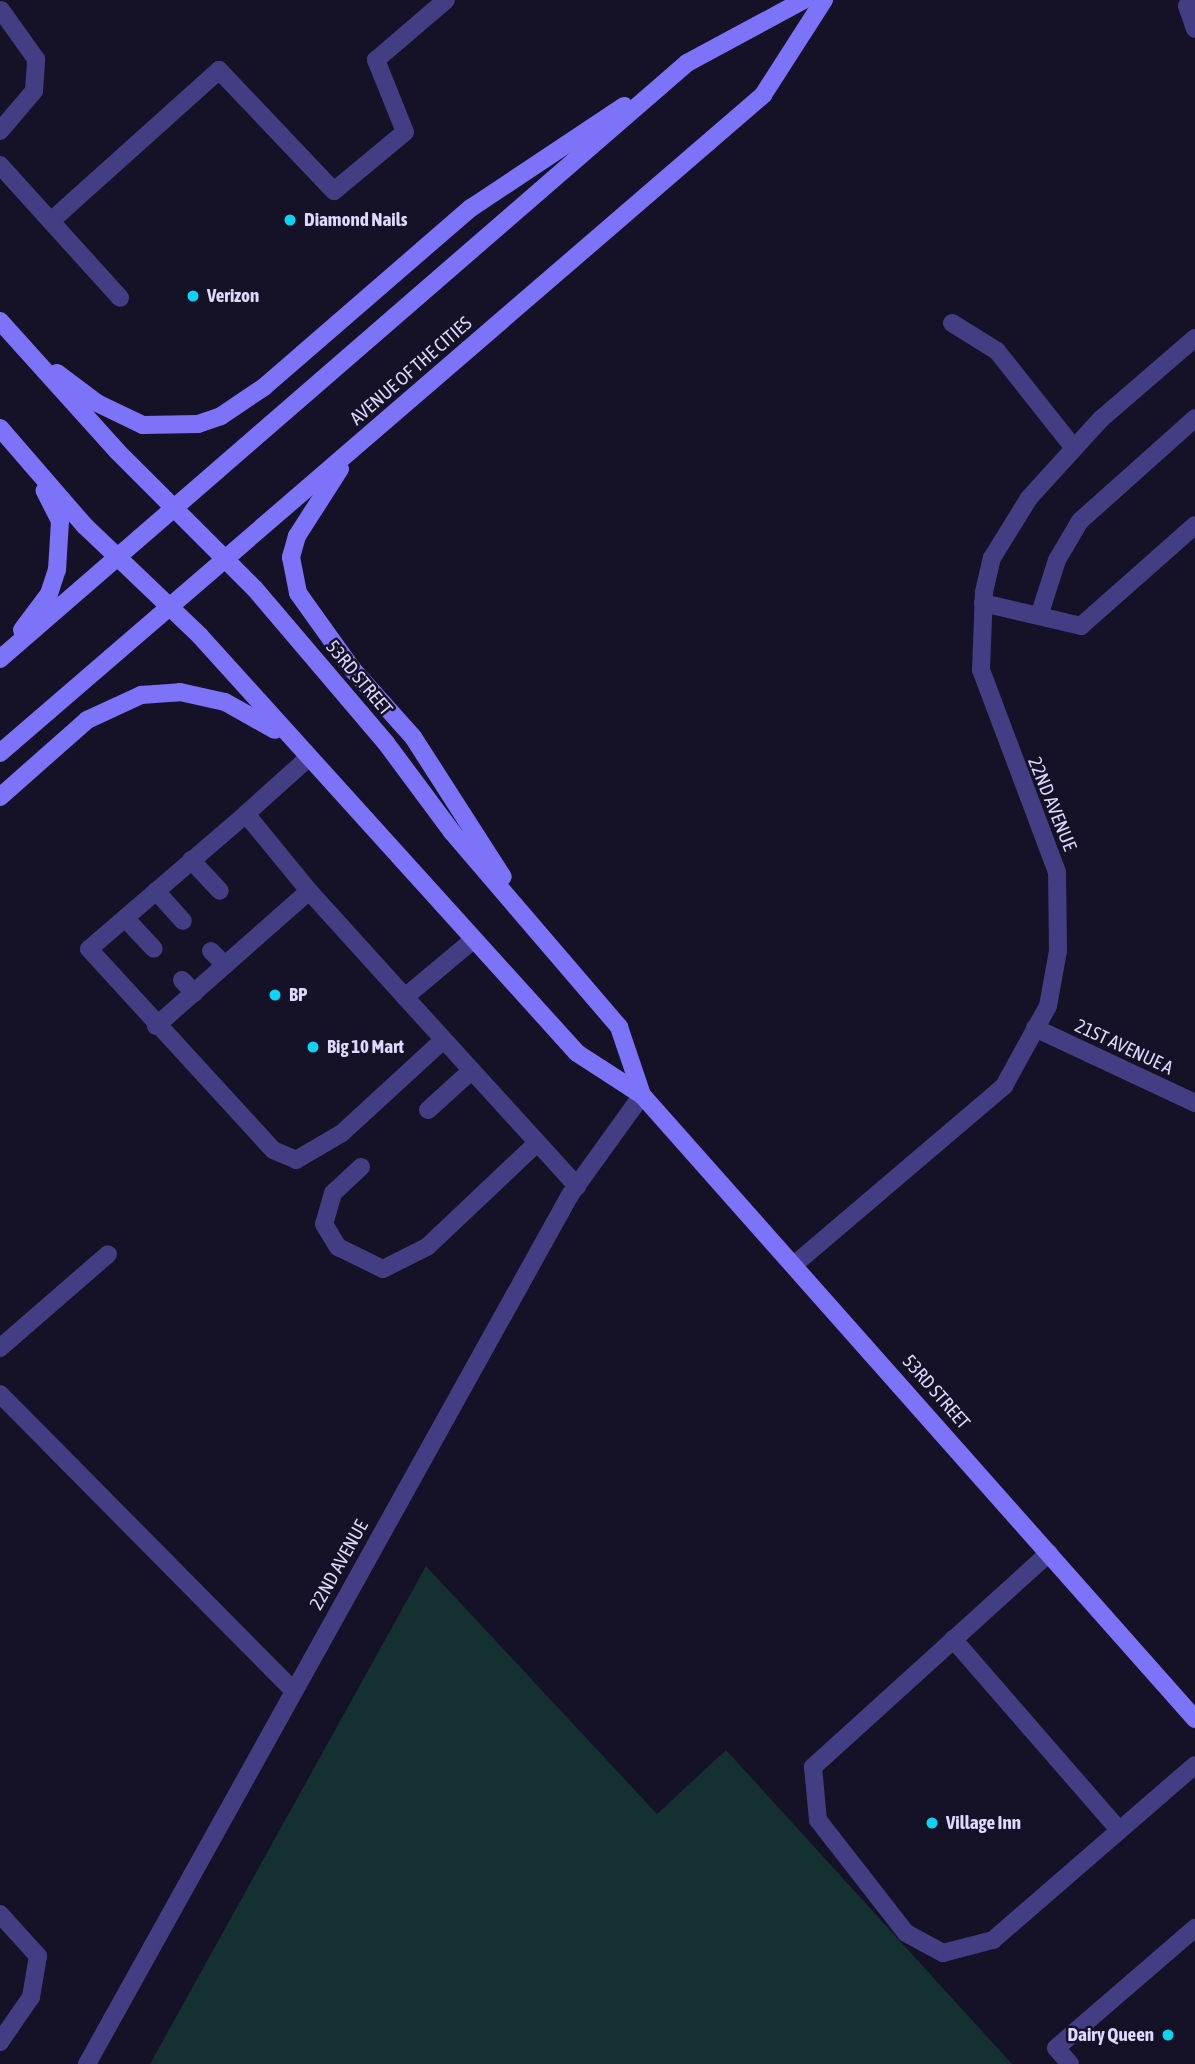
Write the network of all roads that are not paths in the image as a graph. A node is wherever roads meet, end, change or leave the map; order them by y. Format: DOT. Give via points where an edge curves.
graph roads {
  1 [pos="12,0"];
  2 [pos="446,0"];
  3 [pos="804,0"];
  4 [pos="824,0"];
  5 [pos="1194,0"];
  6 [pos="0,10"];
  7 [pos="1195,29"];
  8 [pos="687,63"];
  9 [pos="0,131"];
  10 [pos="0,164"];
  11 [pos="51,220"];
  12 [pos="120,298"];
  13 [pos="0,321"];
  14 [pos="952,323"];
  15 [pos="1195,338"];
  16 [pos="26,350"];
  17 [pos="1195,418"];
  18 [pos="4,433"];
  19 [pos="360,442"];
  20 [pos="1073,447"];
  21 [pos="174,508"];
  22 [pos="1195,525"];
  23 [pos="117,557"];
  24 [pos="225,559"];
  25 [pos="982,603"];
  26 [pos="169,607"];
  27 [pos="1040,614"];
  28 [pos="0,659"];
  29 [pos="287,737"];
  30 [pos="0,753"];
  31 [pos="307,759"];
  32 [pos="0,797"];
  33 [pos="246,814"];
  34 [pos="191,860"];
  35 [pos="156,891"];
  36 [pos="220,891"];
  37 [pos="309,891"];
  38 [pos="125,918"];
  39 [pos="248,920"];
  40 [pos="183,921"];
  41 [pos="261,934"];
  42 [pos="541,936"];
  43 [pos="472,942"];
  44 [pos="154,949"];
  45 [pos="211,951"];
  46 [pos="225,965"];
  47 [pos="405,997"];
  48 [pos="156,1026"];
  49 [pos="1035,1028"];
  50 [pos="443,1040"];
  51 [pos="471,1071"];
  52 [pos="642,1095"];
  53 [pos="1195,1103"];
  54 [pos="428,1110"];
  55 [pos="537,1143"];
  56 [pos="361,1167"];
  57 [pos="577,1185"];
  58 [pos="108,1254"];
  59 [pos="795,1264"];
  60 [pos="0,1348"];
  61 [pos="0,1394"];
  62 [pos="1049,1553"];
  63 [pos="953,1639"];
  64 [pos="293,1690"];
  65 [pos="1195,1719"];
  66 [pos="1195,1765"];
  67 [pos="1119,1830"];
  68 [pos="0,1914"];
  69 [pos="1195,1928"];
  70 [pos="0,2042"];
  71 [pos="88,2064"];
  72 [pos="1070,2064"];
  1 -- 6 [label="street"];
  2 -- 11 [label="street" via="376,60 405,132 334,191 219,70"];
  3 -- 8 [label="main road"];
  4 -- 19 [label="main road, AVENUE OF THE CITIES" via="763,95"];
  5 -- 7 [label="street" via="1187,6"];
  6 -- 9 [label="street" via="36,59 34,91"];
  8 -- 16 [label="main road" via="471,208 274,379 221,416 198,424 143,425 97,403"];
  8 -- 21 [label="main road"];
  10 -- 11 [label="street"];
  11 -- 12 [label="street"];
  13 -- 16 [label="main road, 53RD STREET"];
  14 -- 20 [label="street" via="997,351"];
  15 -- 20 [label="street, 22ND AVENUE"];
  16 -- 21 [label="main road, 53RD STREET"];
  17 -- 27 [label="street" via="1080,521 1057,560"];
  18 -- 23 [label="main road, 53RD STREET"];
  18 -- 28 [label="main road" via="47,495 62,537 49,594"];
  19 -- 24 [label="main road, AVENUE OF THE CITIES"];
  19 -- 42 [label="main road" via="306,515 291,557 298,593 352,670 413,737"];
  20 -- 25 [label="street, 22ND AVENUE" via="1029,498 992,558"];
  21 -- 23 [label="main road"];
  21 -- 24 [label="main road, 53RD STREET"];
  22 -- 27 [label="street" via="1081,626"];
  23 -- 26 [label="main road, 53RD STREET"];
  23 -- 28 [label="main road"];
  24 -- 26 [label="main road, AVENUE OF THE CITIES"];
  24 -- 42 [label="main road, 53RD STREET" via="386,743"];
  25 -- 27 [label="street"];
  25 -- 49 [label="street, 22ND AVENUE" via="981,670 1057,872 1058,951 1048,1006"];
  26 -- 29 [label="main road, 53RD STREET"];
  26 -- 30 [label="main road, AVENUE OF THE CITIES"];
  29 -- 31 [label="main road, 53RD STREET"];
  29 -- 32 [label="main road" via="225,702 180,692 141,695 88,720"];
  31 -- 33 [label="street"];
  31 -- 43 [label="main road, 53RD STREET"];
  33 -- 34 [label="street"];
  33 -- 37 [label="street"];
  34 -- 35 [label="street"];
  34 -- 36 [label="street"];
  35 -- 38 [label="street"];
  35 -- 40 [label="street"];
  37 -- 41 [label="street"];
  37 -- 47 [label="street"];
  38 -- 44 [label="street"];
  38 -- 48 [label="street" via="89,949"];
  39 -- 41 [label="street"];
  41 -- 46 [label="street"];
  42 -- 52 [label="main road, 53RD STREET" via="619,1027"];
  43 -- 47 [label="street"];
  43 -- 52 [label="main road, 53RD STREET" via="577,1054"];
  45 -- 46 [label="street"];
  46 -- 48 [label="street" via="188,986"];
  47 -- 50 [label="street"];
  48 -- 50 [label="street" via="274,1150 296,1160 342,1133"];
  49 -- 53 [label="street, 21ST AVENUE A"];
  49 -- 59 [label="street, 22ND AVENUE" via="1004,1086 965,1124"];
  50 -- 51 [label="street"];
  51 -- 54 [label="street"];
  51 -- 55 [label="street"];
  52 -- 57 [label="street, 22ND AVENUE"];
  52 -- 59 [label="main road, 53RD STREET"];
  55 -- 56 [label="street" via="427,1247 383,1269 338,1247 324,1224 333,1193"];
  55 -- 57 [label="street"];
  57 -- 64 [label="street, 22ND AVENUE"];
  58 -- 60 [label="street"];
  59 -- 62 [label="main road, 53RD STREET"];
  61 -- 64 [label="street"];
  62 -- 63 [label="street"];
  62 -- 65 [label="main road, 53RD STREET"];
  63 -- 67 [label="street"];
  63 -- 67 [label="street" via="813,1767 818,1820 906,1933 943,1953 993,1940"];
  64 -- 71 [label="street, 22ND AVENUE"];
  66 -- 67 [label="street"];
  68 -- 70 [label="street" via="38,1956 31,1997"];
  69 -- 72 [label="street" via="1056,2048"];
}
